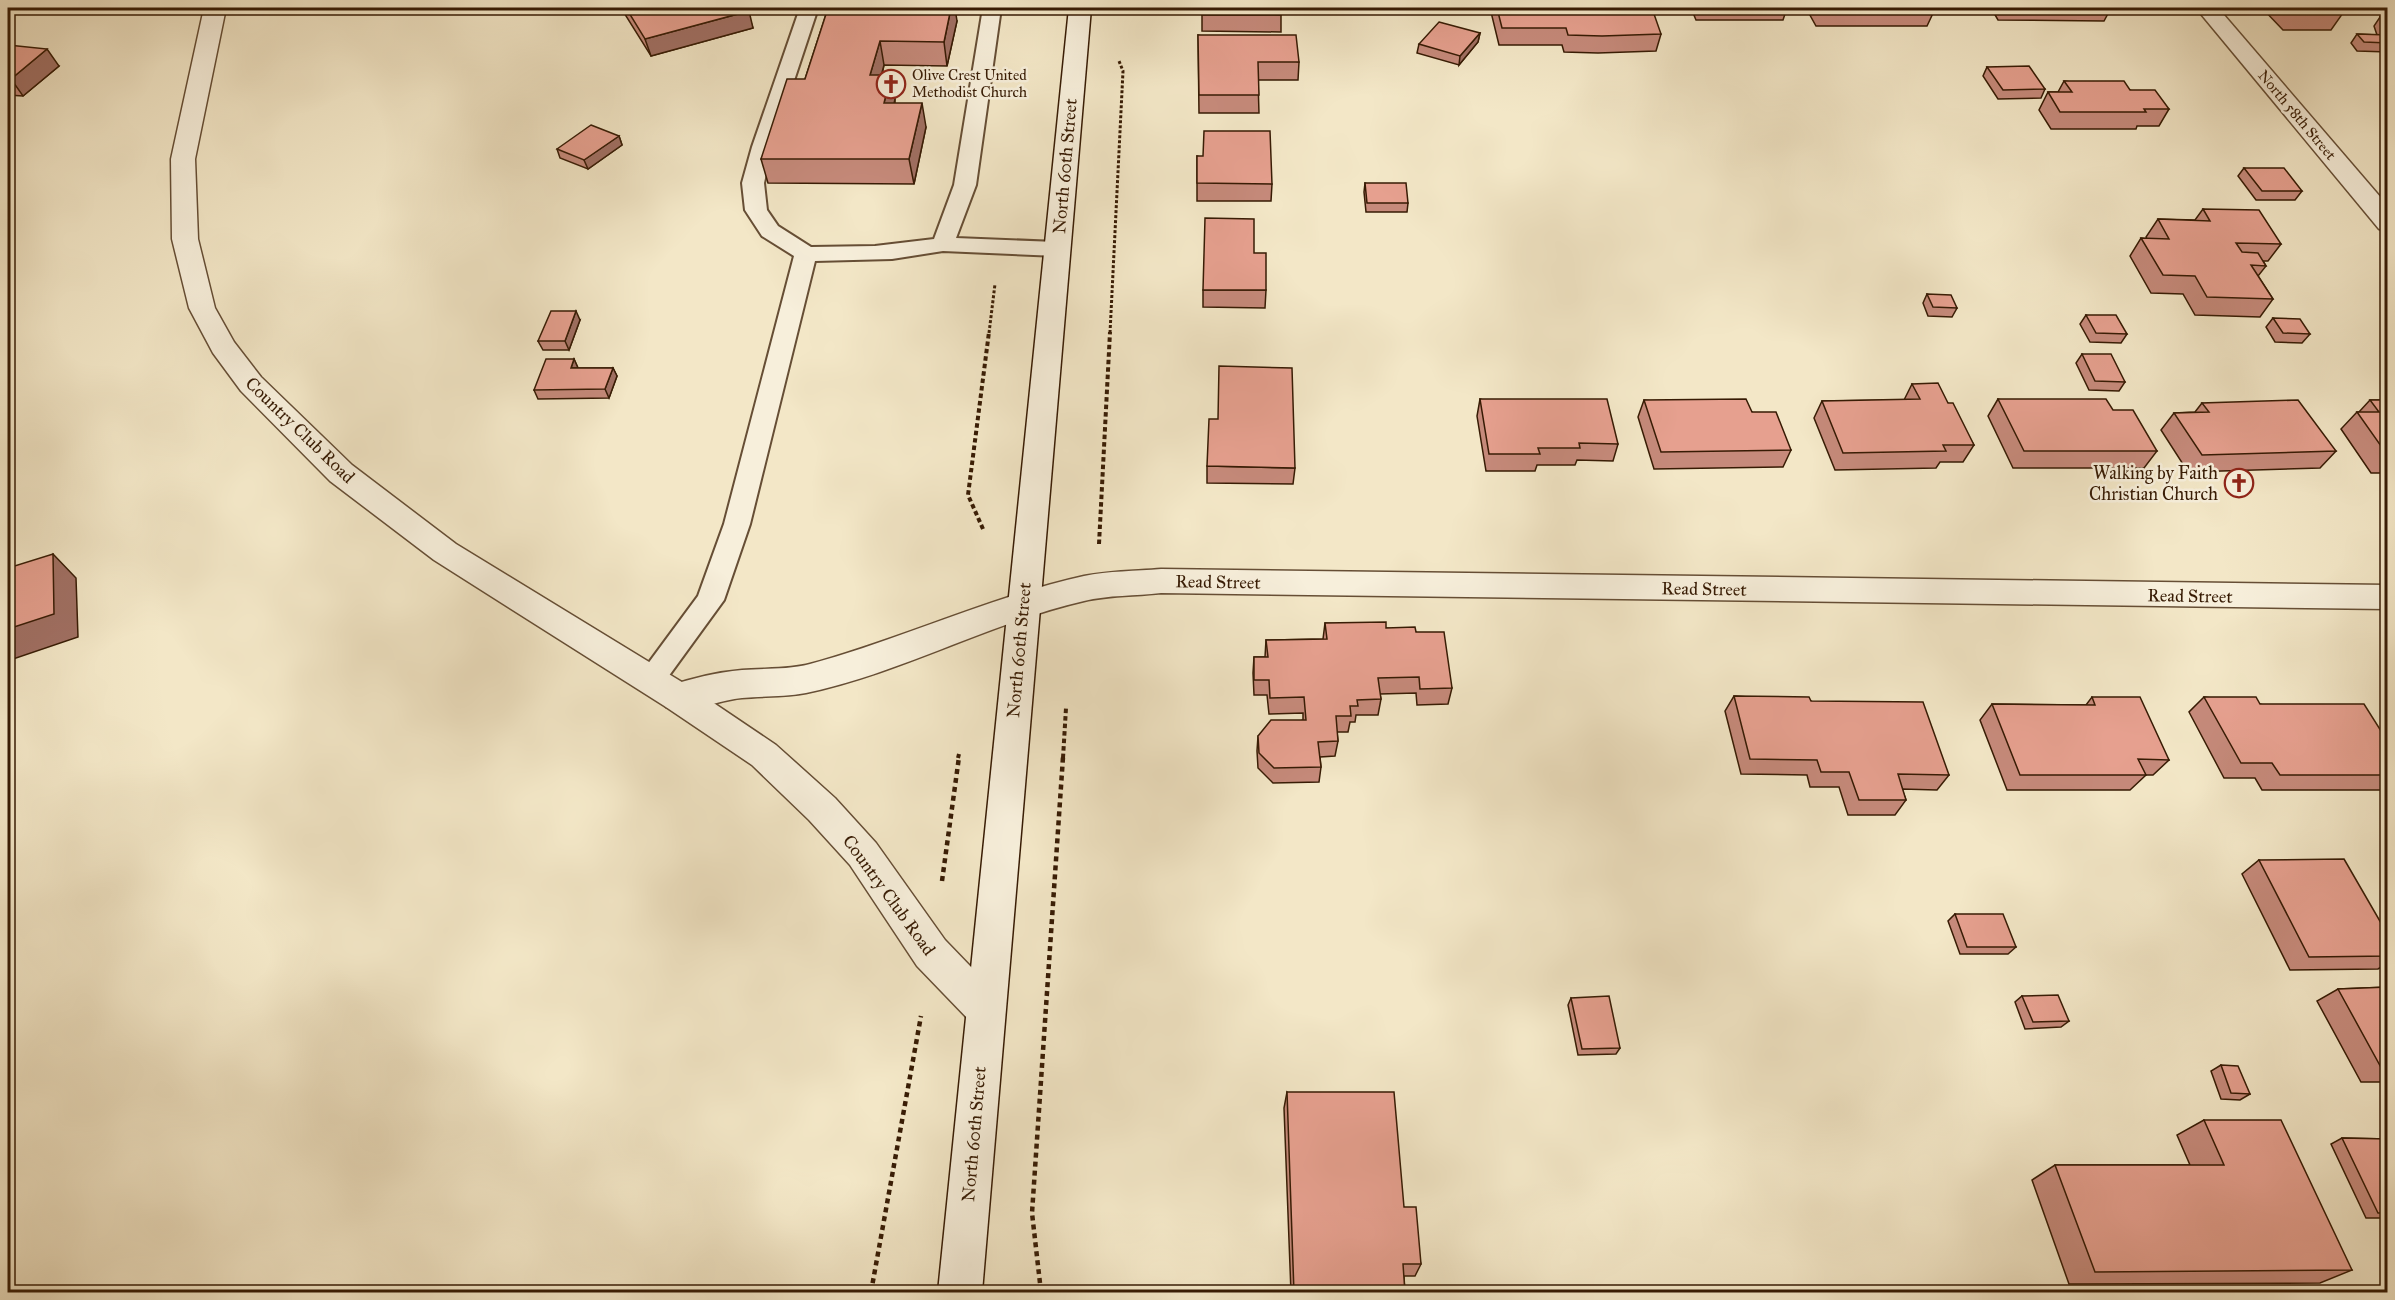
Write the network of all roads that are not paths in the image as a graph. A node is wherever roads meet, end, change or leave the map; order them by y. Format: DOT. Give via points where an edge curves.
graph roads {
  1 [pos="215,8"];
  2 [pos="809,8"];
  3 [pos="993,8"];
  4 [pos="1080,8"];
  5 [pos="2207,8"];
  6 [pos="2388,223"];
  7 [pos="943,244"];
  8 [pos="1058,249"];
  9 [pos="806,254"];
  10 [pos="2388,597"];
  11 [pos="1024,605"];
  12 [pos="650,680"];
  13 [pos="678,697"];
  14 [pos="985,1009"];
  15 [pos="960,1293"];
  1 -- 12 [label="street, Country Club Road" via="183,170 185,239 202,308 223,346 251,384 340,473 445,552"];
  2 -- 9 [label="lane" via="753,183 756,210 770,231"];
  3 -- 7 [label="lane" via="965,185"];
  4 -- 8 [label="street, North 60th Street"];
  5 -- 6 [label="street, North 58th Street"];
  7 -- 8 [label="lane"];
  7 -- 9 [label="lane" via="868,255"];
  8 -- 11 [label="street, North 60th Street"];
  9 -- 12 [label="lane" via="737,524 710,600"];
  10 -- 11 [label="street, Read Street" via="1161,581 1086,588"];
  11 -- 13 [label="street" via="806,679 741,684"];
  11 -- 14 [label="street, North 60th Street"];
  12 -- 13 [label="street, Country Club Road"];
  13 -- 14 [label="street, Country Club Road" via="764,755 822,809 863,854 930,953"];
  14 -- 15 [label="street, North 60th Street"];
}
